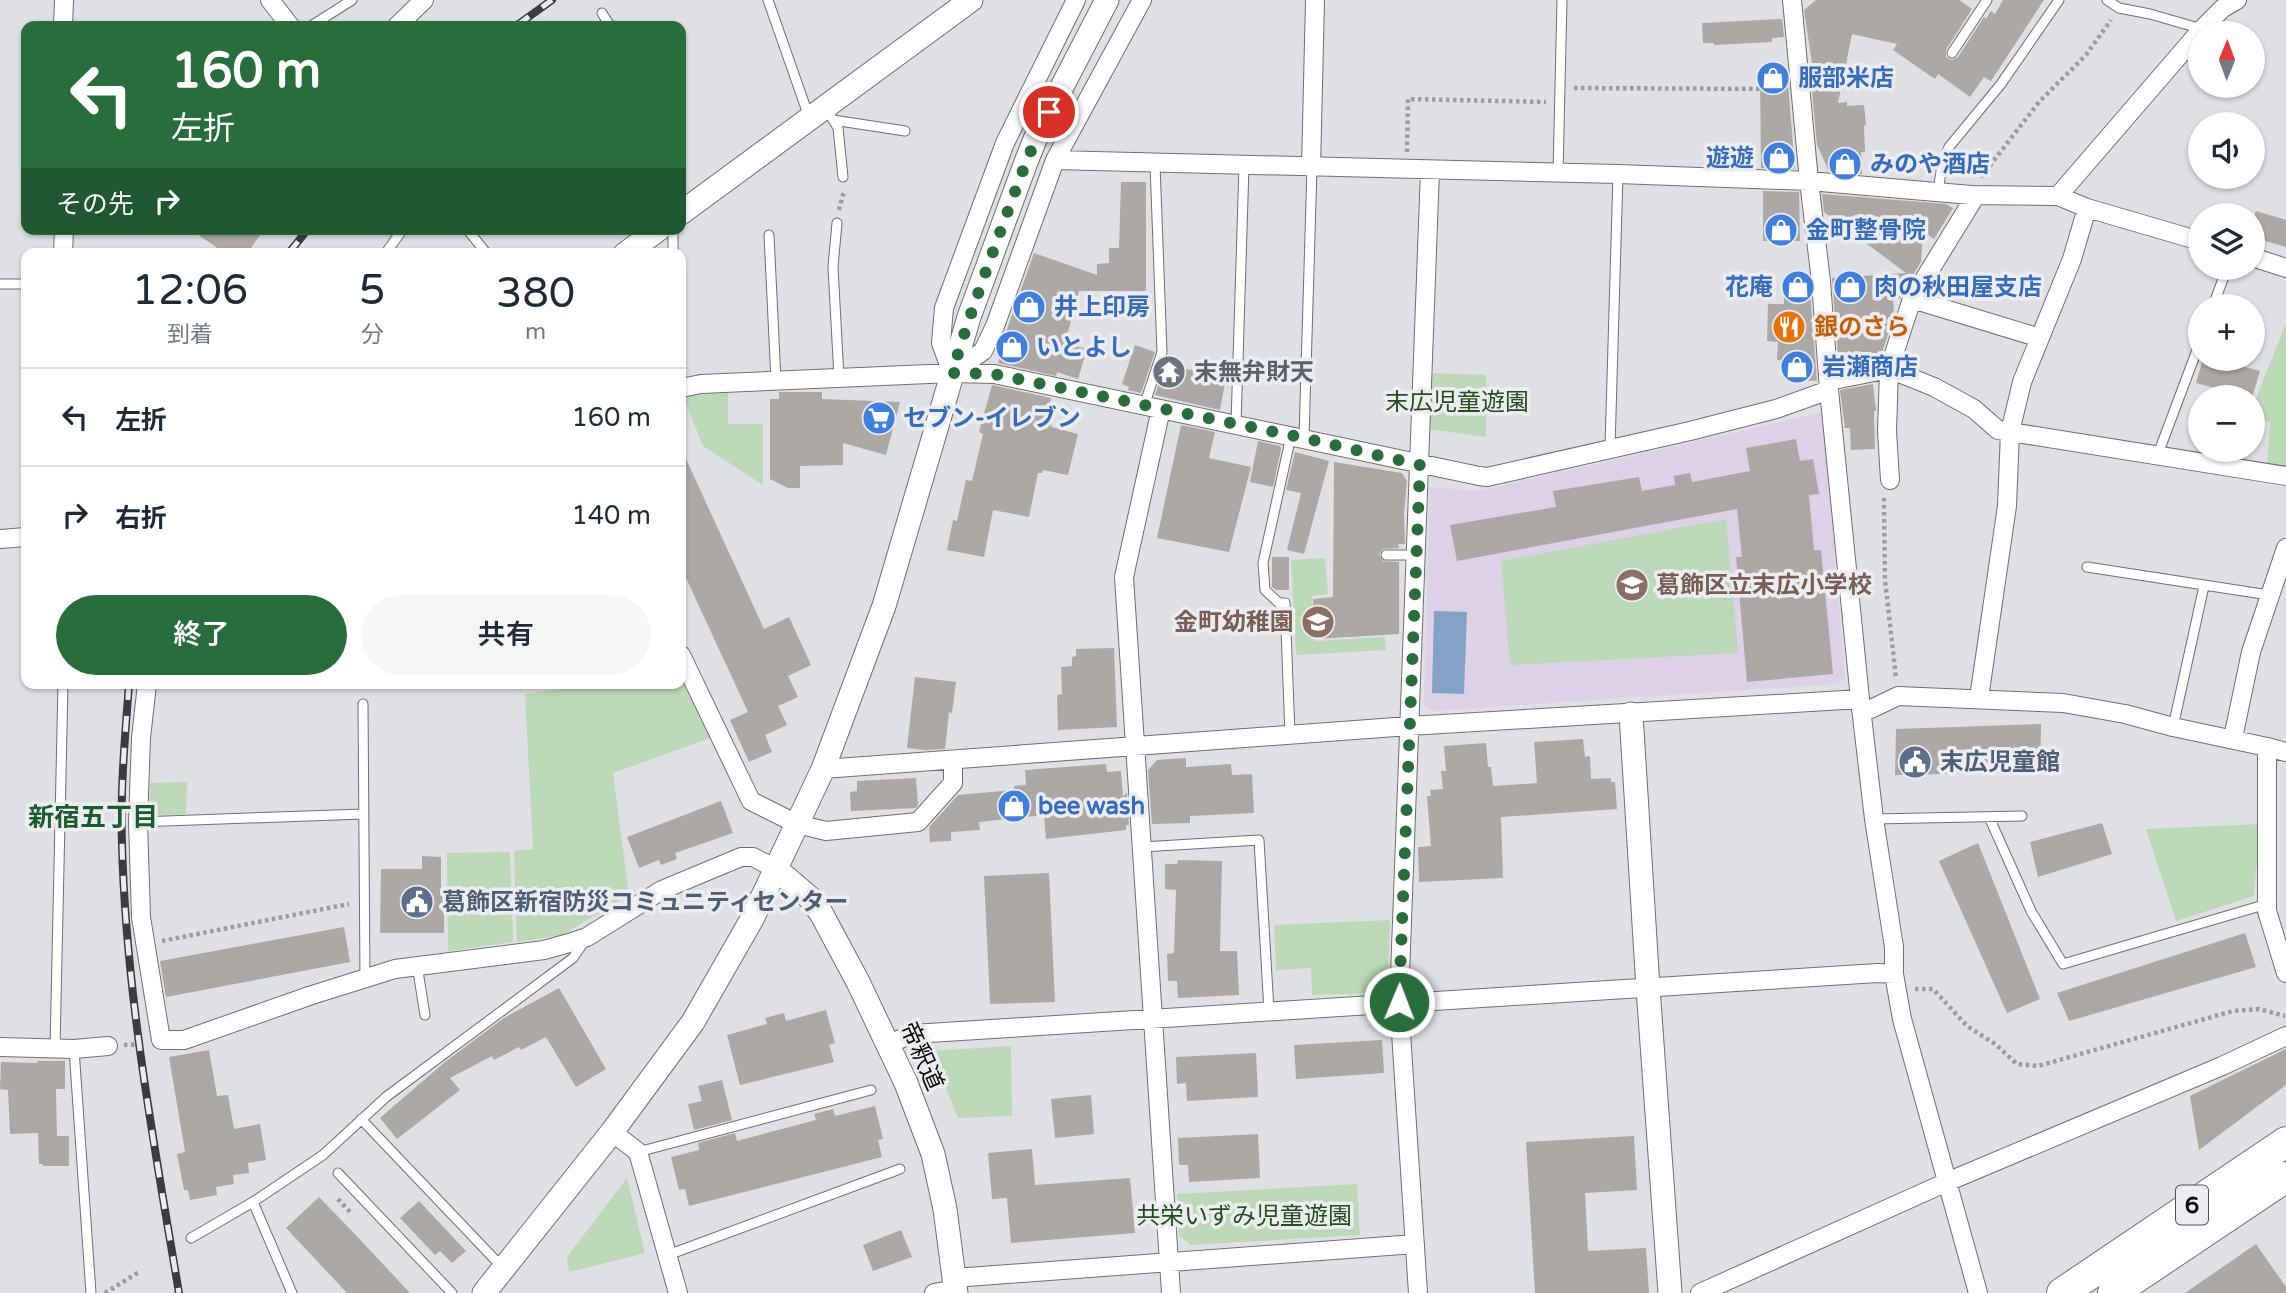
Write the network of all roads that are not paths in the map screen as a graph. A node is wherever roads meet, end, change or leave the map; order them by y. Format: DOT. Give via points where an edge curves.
graph roads {
  1 [pos="64,0"];
  2 [pos="270,0"];
  3 [pos="352,0"];
  4 [pos="424,0"];
  5 [pos="768,0"];
  6 [pos="971,0"];
  7 [pos="1076,0"];
  8 [pos="1107,0"];
  9 [pos="1142,0"];
  10 [pos="1315,0"];
  11 [pos="1562,0"];
  12 [pos="1792,0"];
  13 [pos="1986,0"];
  14 [pos="2059,0"];
  15 [pos="2107,0"];
  16 [pos="2237,0"];
  17 [pos="602,13"];
  18 [pos="63,21"];
  19 [pos="286,21"];
  20 [pos="319,21"];
  21 [pos="402,21"];
  22 [pos="607,21"];
  23 [pos="2210,21"];
  24 [pos="2188,25"];
  25 [pos="2188,45"];
  26 [pos="1952,53"];
  27 [pos="822,115"];
  28 [pos="905,131"];
  29 [pos="1055,160"];
  30 [pos="1156,164"];
  31 [pos="1244,166"];
  32 [pos="1311,167"];
  33 [pos="1430,170"];
  34 [pos="1558,173"];
  35 [pos="1618,174"];
  36 [pos="843,177"];
  37 [pos="1809,181"];
  38 [pos="1938,192"];
  39 [pos="1974,195"];
  40 [pos="2057,196"];
  41 [pos="2087,208"];
  42 [pos="686,210"];
  43 [pos="837,223"];
  44 [pos="769,234"];
  45 [pos="651,235"];
  46 [pos="2188,237"];
  47 [pos="633,248"];
  48 [pos="2265,261"];
  49 [pos="2286,268"];
  50 [pos="0,284"];
  51 [pos="21,284"];
  52 [pos="1912,299"];
  53 [pos="2040,338"];
  54 [pos="1889,369"];
  55 [pos="2189,371"];
  56 [pos="952,373"];
  57 [pos="839,379"];
  58 [pos="776,381"];
  59 [pos="1829,385"];
  60 [pos="686,386"];
  61 [pos="1152,407"];
  62 [pos="1236,424"];
  63 [pos="2010,432"];
  64 [pos="1298,437"];
  65 [pos="1610,449"];
  66 [pos="2158,454"];
  67 [pos="1420,465"];
  68 [pos="2286,476"];
  69 [pos="1887,488"];
  70 [pos="21,537"];
  71 [pos="0,538"];
  72 [pos="2286,548"];
  73 [pos="1386,555"];
  74 [pos="1417,555"];
  75 [pos="2087,567"];
  76 [pos="2204,586"];
  77 [pos="2269,594"];
  78 [pos="686,665"];
  79 [pos="63,689"];
  80 [pos="146,689"];
  81 [pos="1979,698"];
  82 [pos="363,704"];
  83 [pos="1861,704"];
  84 [pos="1631,713"];
  85 [pos="1409,726"];
  86 [pos="2173,727"];
  87 [pos="1290,734"];
  88 [pos="2233,738"];
  89 [pos="1134,746"];
  90 [pos="2267,747"];
  91 [pos="2286,752"];
  92 [pos="953,760"];
  93 [pos="822,769"];
  94 [pos="363,814"];
  95 [pos="2022,816"];
  96 [pos="1989,817"];
  97 [pos="1874,819"];
  98 [pos="138,822"];
  99 [pos="797,824"];
  100 [pos="1140,847"];
  101 [pos="776,869"];
  102 [pos="2267,904"];
  103 [pos="587,937"];
  104 [pos="417,965"];
  105 [pos="2286,973"];
  106 [pos="365,979"];
  107 [pos="1895,981"];
  108 [pos="1648,988"];
  109 [pos="1399,1002"];
  110 [pos="1269,1011"];
  111 [pos="425,1015"];
  112 [pos="1152,1019"];
  113 [pos="2286,1036"];
  114 [pos="888,1044"];
  115 [pos="0,1046"];
  116 [pos="108,1046"];
  117 [pos="64,1048"];
  118 [pos="871,1090"];
  119 [pos="361,1119"];
  120 [pos="612,1132"];
  121 [pos="2286,1142"];
  122 [pos="638,1152"];
  123 [pos="900,1170"];
  124 [pos="338,1173"];
  125 [pos="2286,1177"];
  126 [pos="1947,1182"];
  127 [pos="253,1202"];
  128 [pos="191,1238"];
  129 [pos="1415,1244"];
  130 [pos="668,1255"];
  131 [pos="1169,1264"];
  132 [pos="503,1269"];
  133 [pos="950,1288"];
  134 [pos="91,1293"];
  135 [pos="292,1293"];
  136 [pos="452,1293"];
  137 [pos="484,1293"];
  138 [pos="678,1293"];
  139 [pos="1171,1293"];
  140 [pos="1418,1293"];
  141 [pos="1670,1293"];
  142 [pos="1700,1293"];
  143 [pos="1978,1293"];
  144 [pos="2063,1293"];
  145 [pos="2113,1293"];
  1 -- 18 [label="street"];
  2 -- 19 [label="street"];
  3 -- 20 [label="lane"];
  4 -- 21 [label="street"];
  5 -- 27 [label="lane"];
  6 -- 27 [label="street"];
  7 -- 56 [label="street" via="1005,142 944,308 941,342"];
  8 -- 56 [label="street" via="1036,137"];
  9 -- 29 [label="street"];
  10 -- 32 [label="street"];
  11 -- 34 [label="lane"];
  12 -- 37 [label="street"];
  13 -- 26 [label="lane"];
  14 -- 38 [label="lane" via="2001,84 1949,147"];
  15 -- 24 [label="lane" via="2119,8"];
  16 -- 23 [label="street"];
  17 -- 22 [label="lane"];
  25 -- 40 [label="street"];
  27 -- 28 [label="lane"];
  27 -- 36 [label="lane" via="838,128"];
  27 -- 42 [label="street"];
  29 -- 30 [label="street"];
  29 -- 56 [label="street" via="987,343"];
  30 -- 31 [label="street"];
  30 -- 61 [label="lane" via="1161,352"];
  31 -- 32 [label="street"];
  31 -- 62 [label="lane"];
  32 -- 33 [label="street"];
  32 -- 64 [label="lane"];
  33 -- 34 [label="street"];
  33 -- 67 [label="street"];
  34 -- 35 [label="street"];
  35 -- 37 [label="street"];
  35 -- 65 [label="lane"];
  37 -- 38 [label="street"];
  37 -- 59 [label="street"];
  38 -- 39 [label="street"];
  39 -- 40 [label="street"];
  39 -- 52 [label="street"];
  40 -- 41 [label="street"];
  41 -- 46 [label="street"];
  41 -- 53 [label="street"];
  43 -- 57 [label="lane" via="833,267"];
  44 -- 58 [label="lane"];
  45 -- 47 [label="street"];
  48 -- 49 [label="street"];
  50 -- 51 [label="lane"];
  52 -- 53 [label="street"];
  52 -- 54 [label="street"];
  53 -- 63 [label="street" via="2022,382"];
  54 -- 59 [label="street"];
  54 -- 63 [label="street" via="1934,387 1974,409 1998,430"];
  54 -- 69 [label="street"];
  55 -- 66 [label="lane"];
  56 -- 57 [label="street"];
  56 -- 61 [label="street" via="994,374"];
  56 -- 93 [label="street" via="884,606"];
  57 -- 58 [label="street"];
  58 -- 60 [label="street"];
  59 -- 65 [label="street" via="1776,409"];
  59 -- 83 [label="street"];
  61 -- 62 [label="street"];
  61 -- 89 [label="street" via="1124,577"];
  62 -- 64 [label="street"];
  63 -- 66 [label="street"];
  63 -- 81 [label="street" via="2007,506"];
  64 -- 67 [label="street"];
  64 -- 87 [label="lane" via="1263,563 1265,590 1285,603"];
  65 -- 67 [label="street" via="1487,477"];
  66 -- 68 [label="street"];
  67 -- 74 [label="street"];
  70 -- 71 [label="street"];
  72 -- 77 [label="street"];
  73 -- 74 [label="lane"];
  74 -- 85 [label="street"];
  75 -- 76 [label="lane"];
  76 -- 77 [label="lane"];
  76 -- 86 [label="lane"];
  77 -- 88 [label="street"];
  78 -- 99 [label="street" via="751,801"];
  79 -- 117 [label="lane"];
  80 -- 98 [label="street"];
  81 -- 83 [label="street" via="1898,696 1871,709"];
  81 -- 86 [label="street" via="2063,703"];
  82 -- 94 [label="lane"];
  83 -- 84 [label="street"];
  83 -- 97 [label="street"];
  84 -- 85 [label="street"];
  84 -- 108 [label="street"];
  85 -- 87 [label="street"];
  85 -- 109 [label="street"];
  86 -- 88 [label="street"];
  87 -- 89 [label="street"];
  88 -- 90 [label="street"];
  89 -- 92 [label="street"];
  89 -- 100 [label="street"];
  90 -- 91 [label="street"];
  90 -- 102 [label="street"];
  92 -- 93 [label="street"];
  92 -- 99 [label="street" via="953,783 918,822 826,831"];
  93 -- 99 [label="street"];
  94 -- 98 [label="lane"];
  94 -- 106 [label="lane"];
  95 -- 96 [label="lane"];
  96 -- 97 [label="lane"];
  96 -- 102 [label="lane" via="2031,911 2063,964"];
  97 -- 107 [label="street"];
  98 -- 106 [label="street" via="144,945 161,1040 184,1040"];
  99 -- 101 [label="street"];
  100 -- 110 [label="lane" via="1259,841"];
  100 -- 112 [label="street"];
  101 -- 103 [label="street" via="753,857 741,857 662,890"];
  101 -- 114 [label="street, 帝釈道" via="821,913"];
  101 -- 120 [label="street" via="693,1022"];
  102 -- 105 [label="street"];
  103 -- 104 [label="street" via="544,950"];
  103 -- 119 [label="lane" via="573,958"];
  104 -- 106 [label="street"];
  104 -- 111 [label="lane"];
  107 -- 108 [label="street" via="1878,972"];
  107 -- 126 [label="street"];
  108 -- 109 [label="street"];
  108 -- 141 [label="street"];
  109 -- 110 [label="street"];
  109 -- 129 [label="street"];
  110 -- 112 [label="street"];
  112 -- 114 [label="street" via="912,1034"];
  112 -- 131 [label="street"];
  113 -- 126 [label="street"];
  114 -- 133 [label="street, 帝釈道" via="933,1154 945,1209"];
  115 -- 117 [label="street"];
  116 -- 117 [label="street"];
  117 -- 134 [label="lane"];
  118 -- 122 [label="lane"];
  119 -- 127 [label="lane" via="323,1155"];
  119 -- 132 [label="lane"];
  120 -- 122 [label="street"];
  120 -- 132 [label="street"];
  121 -- 144 [label="highway, 6"];
  122 -- 130 [label="street"];
  123 -- 130 [label="lane"];
  124 -- 136 [label="lane"];
  125 -- 145 [label="highway, 6"];
  126 -- 142 [label="street"];
  126 -- 143 [label="street"];
  127 -- 128 [label="lane"];
  127 -- 135 [label="lane"];
  129 -- 131 [label="street"];
  129 -- 140 [label="street"];
  130 -- 138 [label="street"];
  131 -- 133 [label="street"];
  131 -- 139 [label="street"];
  132 -- 137 [label="street"];
}
